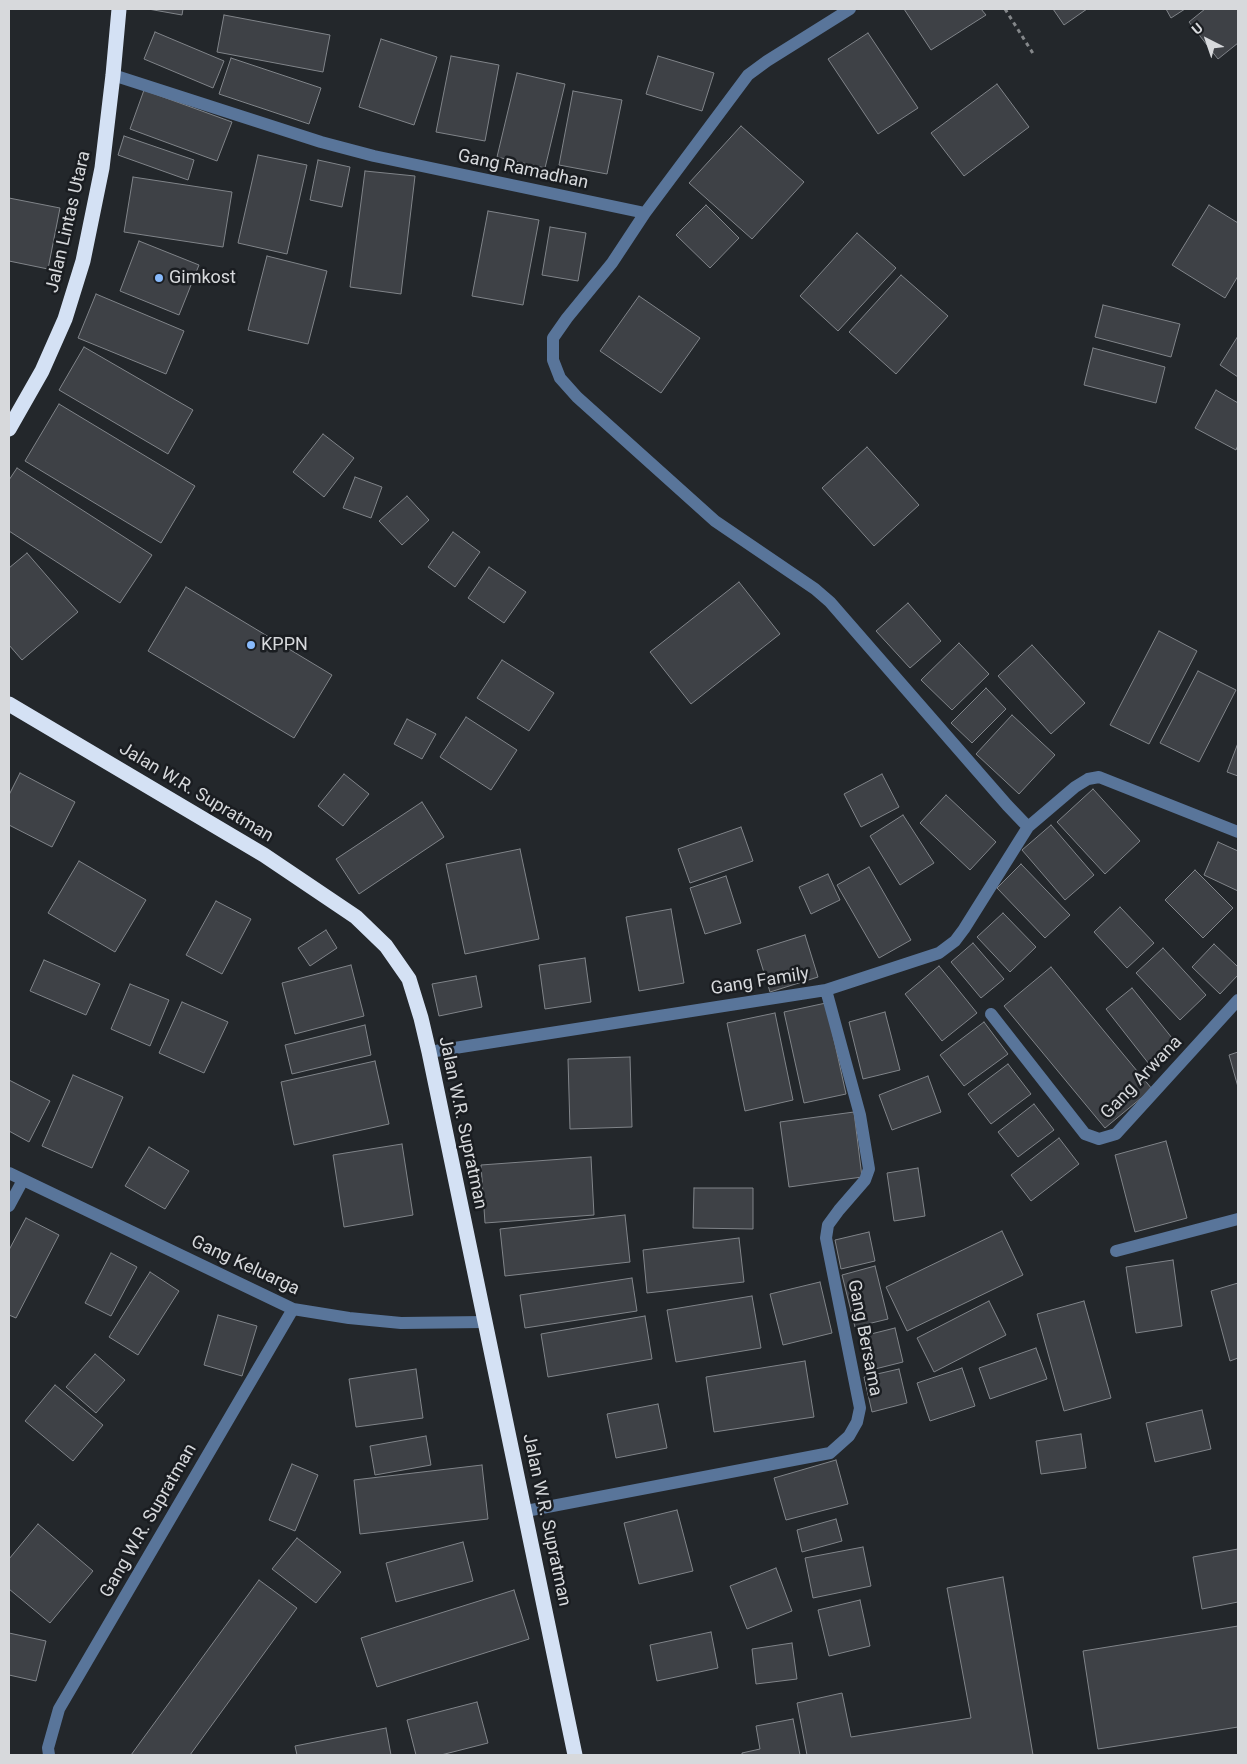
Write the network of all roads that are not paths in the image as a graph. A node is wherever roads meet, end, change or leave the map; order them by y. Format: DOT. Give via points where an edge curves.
graph roads {
  1 [pos="119,9"];
  2 [pos="850,9"];
  3 [pos="113,75"];
  4 [pos="645,213"];
  5 [pos="9,429"];
  6 [pos="9,704"];
  7 [pos="1028,827"];
  8 [pos="1238,832"];
  9 [pos="826,990"];
  10 [pos="1238,1000"];
  11 [pos="991,1014"];
  12 [pos="429,1052"];
  13 [pos="9,1173"];
  14 [pos="23,1180"];
  15 [pos="9,1206"];
  16 [pos="1238,1219"];
  17 [pos="1116,1251"];
  18 [pos="293,1309"];
  19 [pos="484,1322"];
  20 [pos="526,1511"];
  21 [pos="49,1755"];
  22 [pos="576,1755"];
  1 -- 3 [label="highway, Jalan Lintas Utara"];
  2 -- 4 [label="street" via="748,75"];
  3 -- 4 [label="street, Gang Ramadhan" via="330,144"];
  3 -- 5 [label="highway, Jalan Lintas Utara" via="102,168 83,261 65,320"];
  4 -- 7 [label="street" via="612,263 553,338 553,360 560,378 715,521 830,602"];
  6 -- 12 [label="highway, Jalan W.R. Supratman" via="264,855 356,916 386,946 409,979"];
  7 -- 8 [label="street, Gang Family" via="1075,787 1099,777"];
  7 -- 9 [label="street, Gang Family" via="955,941 939,953"];
  9 -- 12 [label="street, Gang Family"];
  9 -- 20 [label="street, Gang Bersama" via="860,1115 869,1169 865,1180 828,1225 826,1238 860,1408 849,1436 830,1453"];
  10 -- 11 [label="street, Gang Arwana" via="1116,1134 1098,1139 1085,1134"];
  12 -- 19 [label="highway, Jalan W.R. Supratman"];
  13 -- 14 [label="street, Gang Keluarga"];
  14 -- 15 [label="street"];
  14 -- 18 [label="street, Gang Keluarga"];
  16 -- 17 [label="street"];
  18 -- 19 [label="street, Gang Keluarga" via="401,1323"];
  18 -- 21 [label="street, Gang W.R. Supratman" via="59,1709"];
  19 -- 20 [label="highway, Jalan W.R. Supratman"];
  20 -- 22 [label="highway, Jalan W.R. Supratman"];
}
